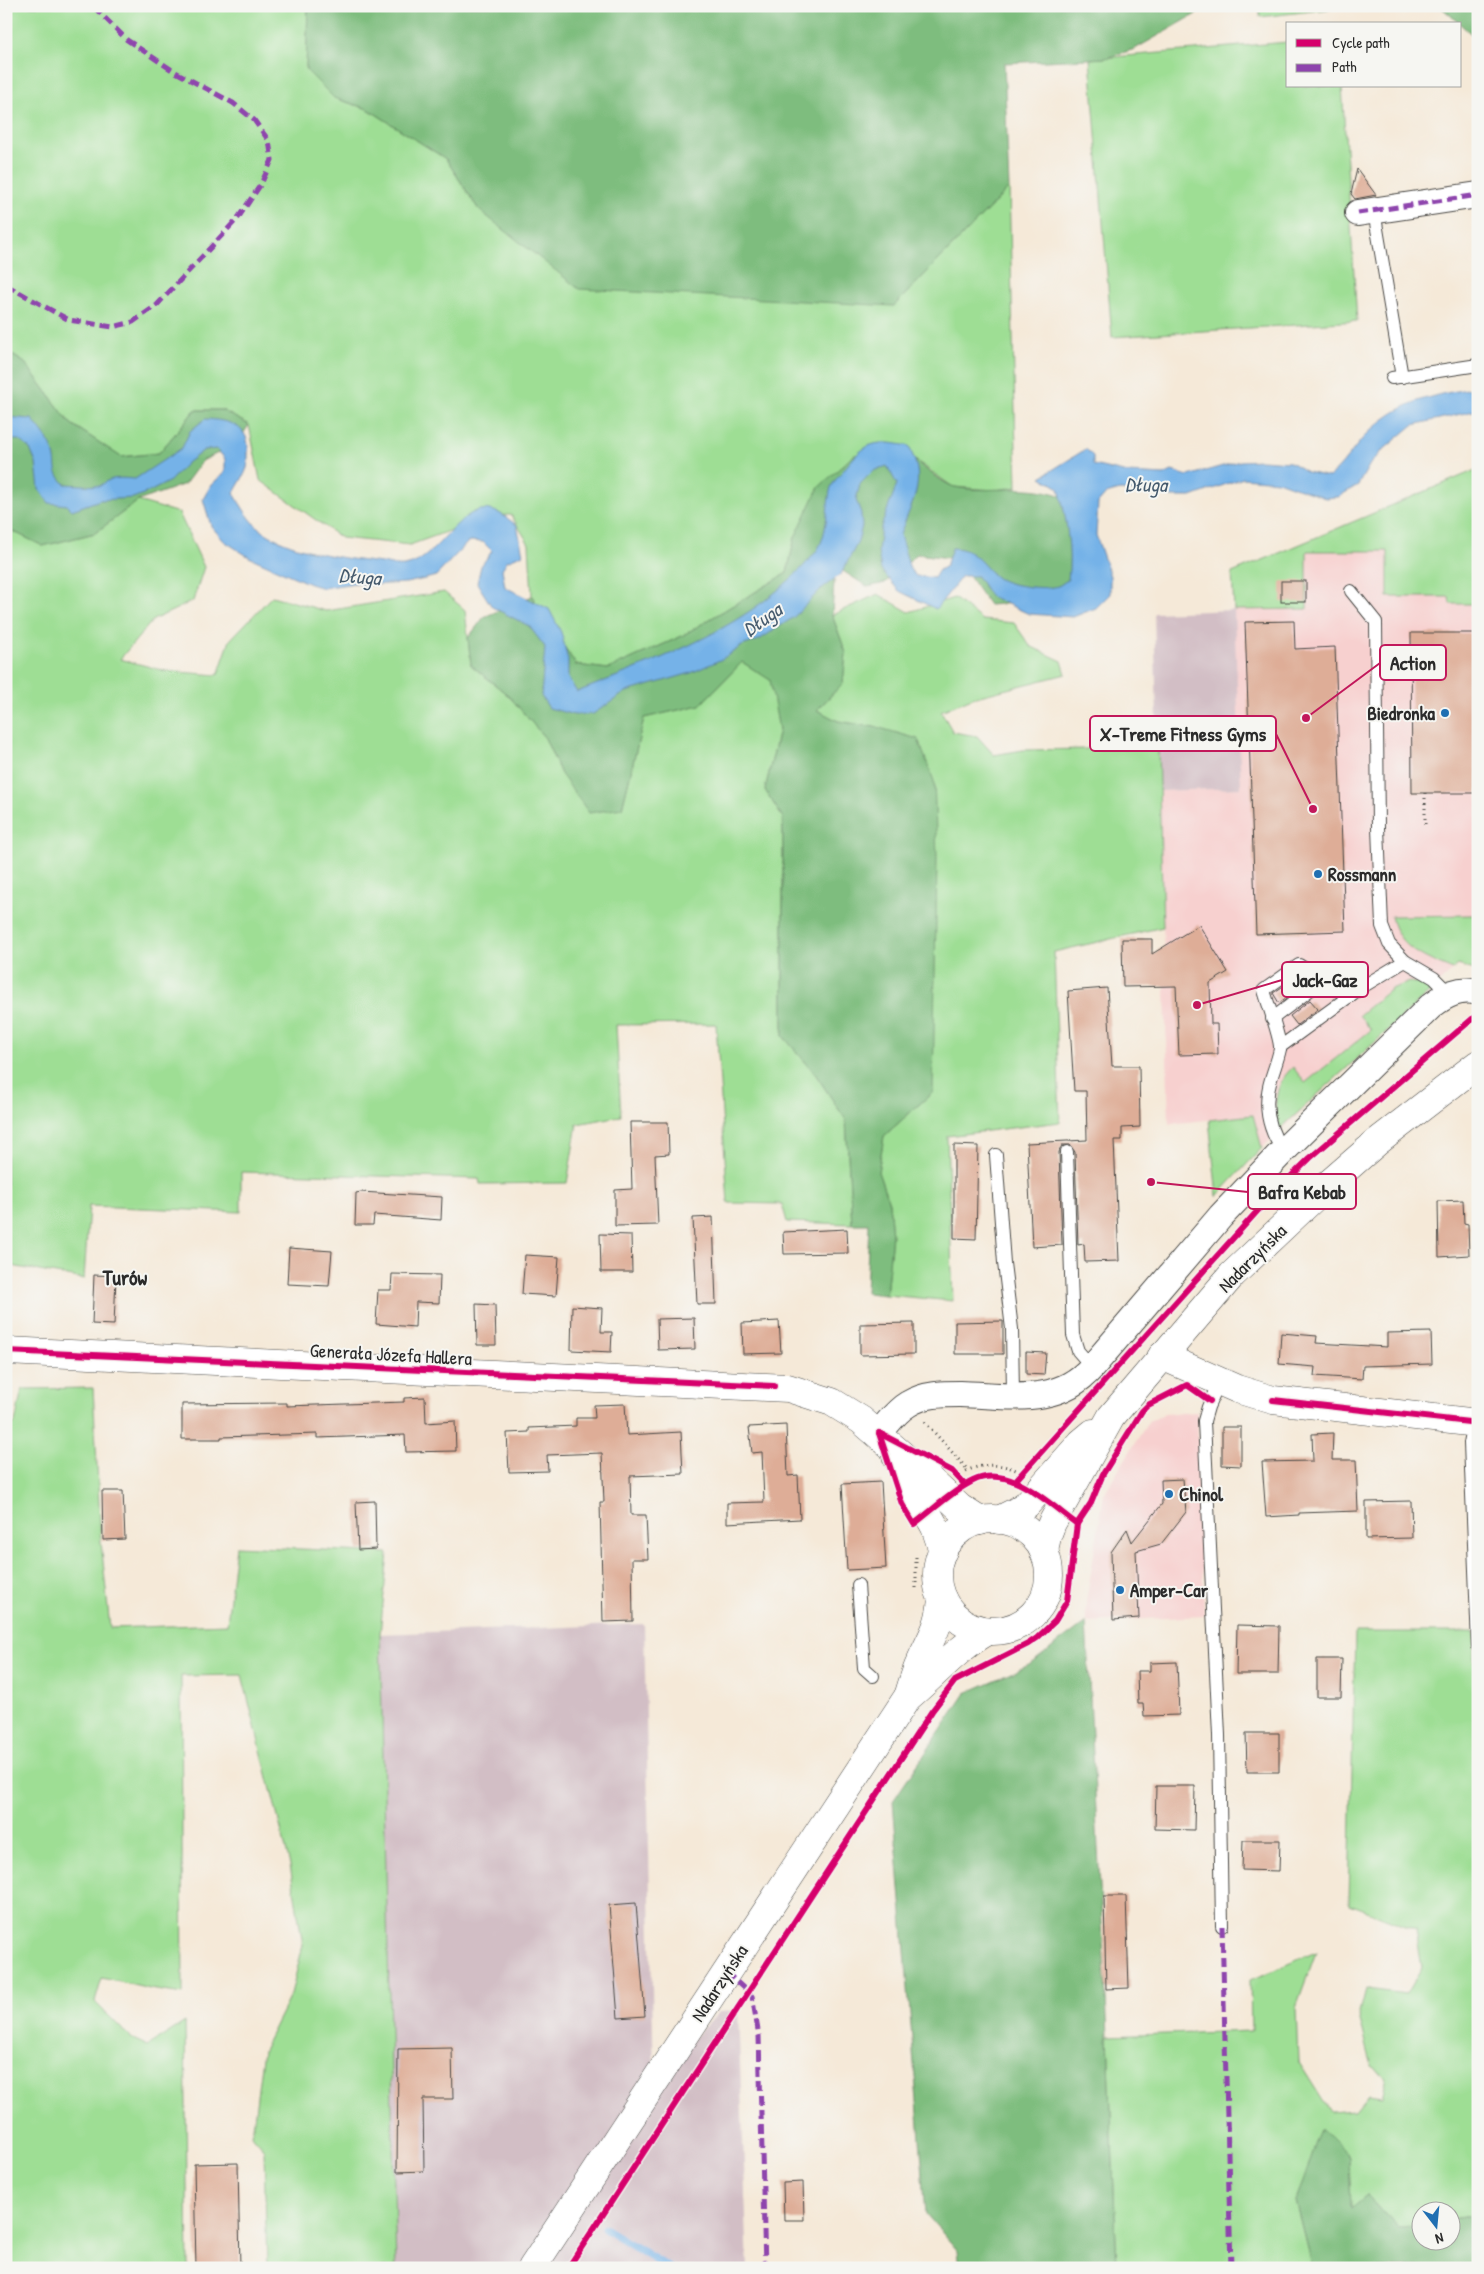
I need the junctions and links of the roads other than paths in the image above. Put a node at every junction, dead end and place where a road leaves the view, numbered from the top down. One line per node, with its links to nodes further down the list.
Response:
1 (1478, 195): 2 (street)
2 (1366, 212): 3 (lane)
3 (1478, 365)
4 (1351, 592): 5 (lane)
5 (1405, 961): 8 (lane); 9 (lane)
6 (1323, 980): 9 (lane); 10 (lane); 10 (lane)
7 (1478, 992): 8 (street)
8 (1450, 994): 13 (street)
9 (1349, 996): 11 (lane)
10 (1272, 1018): 11 (lane)
11 (1280, 1047): 13 (lane)
12 (1478, 1064): 17 (main road, Nadarzyńska)
13 (1283, 1151): 18 (street)
14 (1067, 1152): 18 (lane)
15 (996, 1155): 20 (lane)
16 (6, 1351): 23 (main road, Generała Józefa Hallera)
17 (1162, 1356): 19 (main road); 21 (main road, Nadarzyńska)
18 (1092, 1367): 20 (street)
19 (1219, 1382): 22 (main road); 33 (lane)
20 (1013, 1395): 23 (street)
21 (1111, 1417): 24 (main road, Nadarzyńska); 26 (main road, Nadarzyńska)
22 (1476, 1423): 30 (lane)
23 (886, 1441): 24 (main road, Generała Józefa Hallera); 25 (main road, Generała Józefa Hallera)
24 (989, 1520): 25 (main road); 26 (main road)
25 (943, 1551): 28 (main road)
26 (1044, 1552): 29 (main road)
27 (858, 1585): 31 (lane)
28 (929, 1597): 29 (main road); 32 (main road, Nadarzyńska)
29 (988, 1631): 32 (main road, Nadarzyńska)
30 (1478, 1646)
31 (873, 1676)
32 (907, 1698): 34 (main road, Nadarzyńska)
33 (1222, 1926)
34 (532, 2268)

